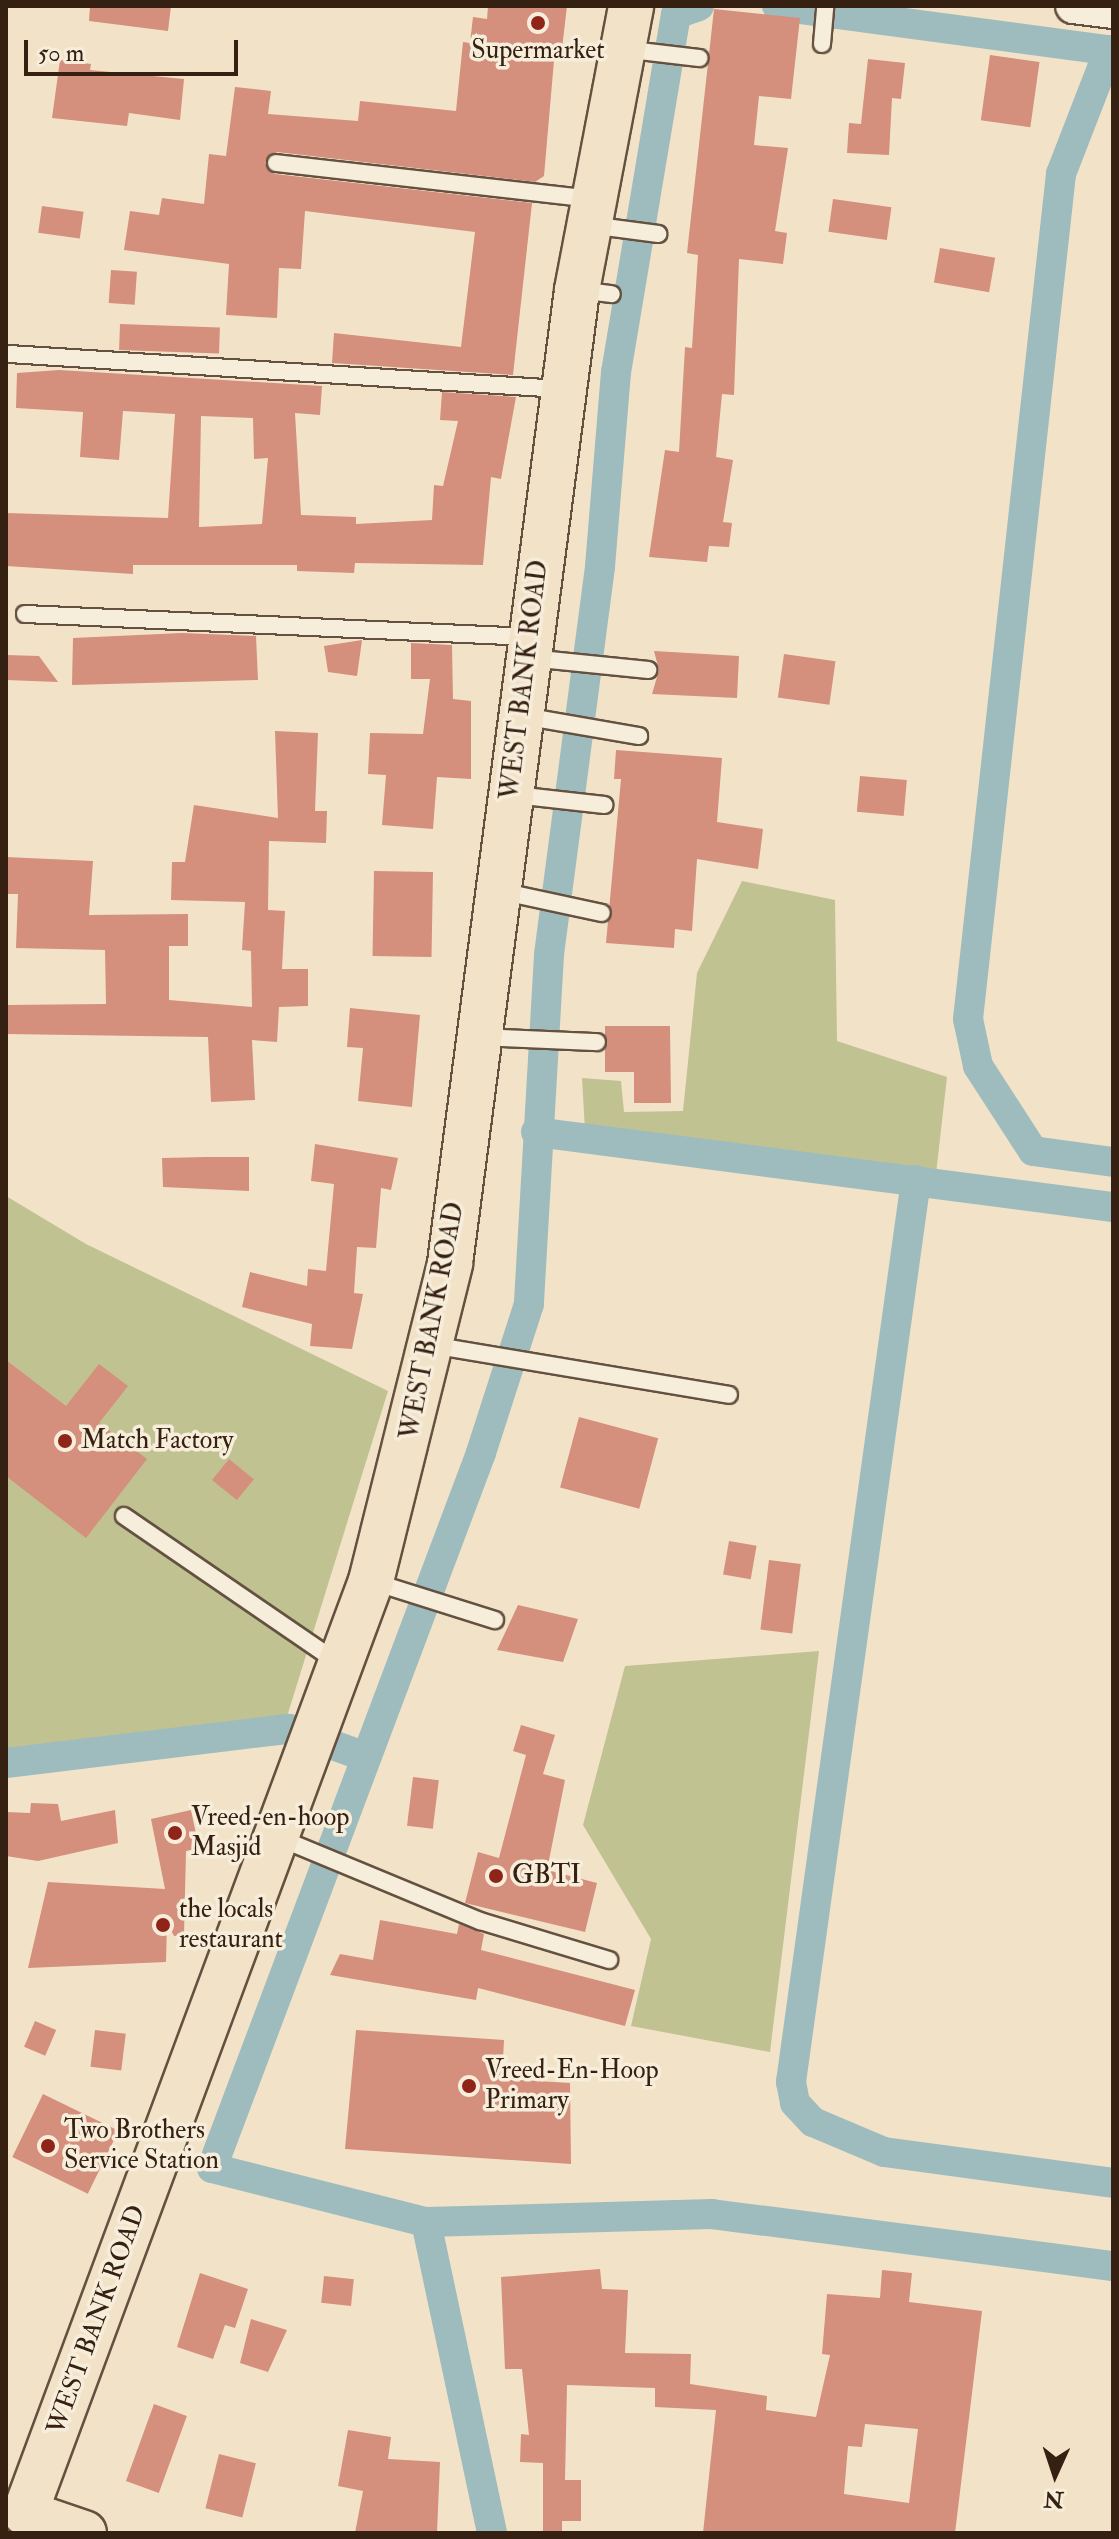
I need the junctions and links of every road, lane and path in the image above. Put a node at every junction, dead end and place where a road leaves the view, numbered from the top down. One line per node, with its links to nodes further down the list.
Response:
1 (631, 6): 6 (main road, WEST BANK ROAD)
2 (825, 6): 5 (lane)
3 (1073, 6): 4 (street)
4 (1113, 11)
5 (822, 36)
6 (636, 51): 7 (lane); 9 (main road, WEST BANK ROAD)
7 (692, 58)
8 (276, 163): 9 (lane)
9 (607, 188): 10 (lane); 12 (main road, WEST BANK ROAD)
10 (658, 234)
11 (9, 354): 12 (lane)
12 (563, 389): 14 (main road, WEST BANK ROAD)
13 (25, 614): 14 (lane)
14 (539, 652): 15 (lane); 16 (main road, WEST BANK ROAD)
15 (648, 670)
16 (532, 717): 17 (lane); 18 (main road, WEST BANK ROAD)
17 (639, 736)
18 (525, 797): 19 (lane); 20 (main road, WEST BANK ROAD)
19 (604, 805)
20 (512, 894): 21 (lane); 22 (main road, WEST BANK ROAD)
21 (602, 913)
22 (496, 1037): 23 (lane); 24 (main road, WEST BANK ROAD)
23 (597, 1042)
24 (430, 1345): 25 (lane); 27 (main road, WEST BANK ROAD)
25 (729, 1395)
26 (124, 1516): 29 (lane)
27 (385, 1585): 28 (lane); 29 (main road, WEST BANK ROAD)
28 (495, 1620)
29 (339, 1663): 30 (main road, WEST BANK ROAD)
30 (291, 1842): 31 (lane); 32 (main road, WEST BANK ROAD)
31 (609, 1960)
32 (21, 2523): 33 (main road)
33 (84, 2533)

